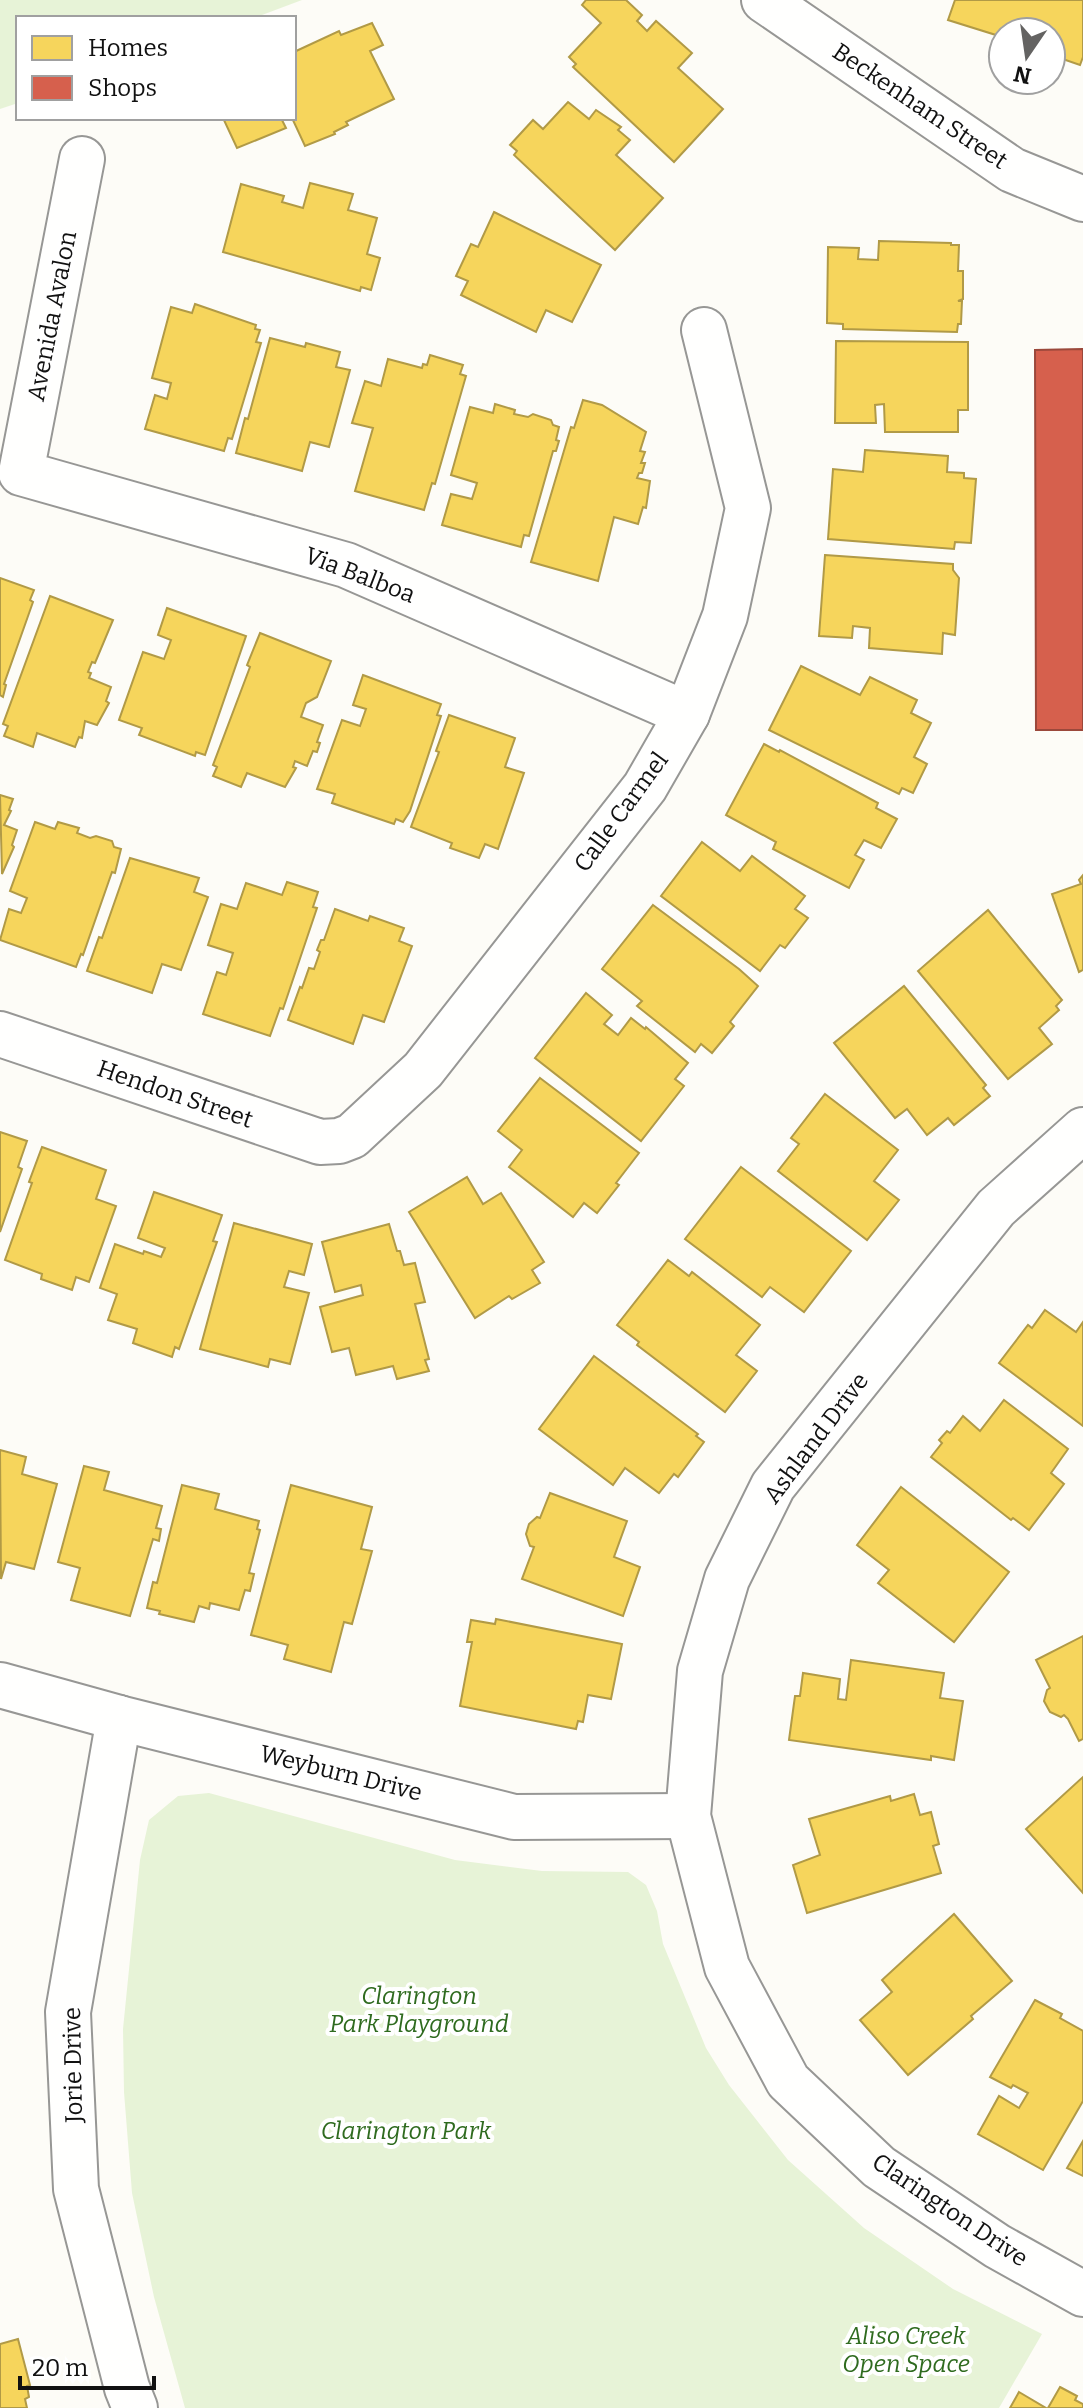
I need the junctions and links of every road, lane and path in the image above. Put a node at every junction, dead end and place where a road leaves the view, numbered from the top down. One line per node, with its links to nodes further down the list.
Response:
1 (764, 0): 3 (street, Beckenham Street)
2 (82, 159): 5 (street, Avenida Avalon)
3 (1083, 199)
4 (704, 330): 6 (street, Calle Carmel)
5 (21, 473): 6 (street, Via Balboa)
6 (687, 714): 9 (street, Calle Carmel)
7 (0, 1034): 9 (street, Hendon Street)
8 (1083, 1130): 12 (street, Ashland Drive)
9 (352, 1136)
10 (0, 1685): 11 (street, Weyburn Drive)
11 (119, 1718): 12 (street, Weyburn Drive); 14 (street, Jorie Drive)
12 (688, 1816): 13 (street, Clarington Drive)
13 (1083, 2294)
14 (135, 2408)

